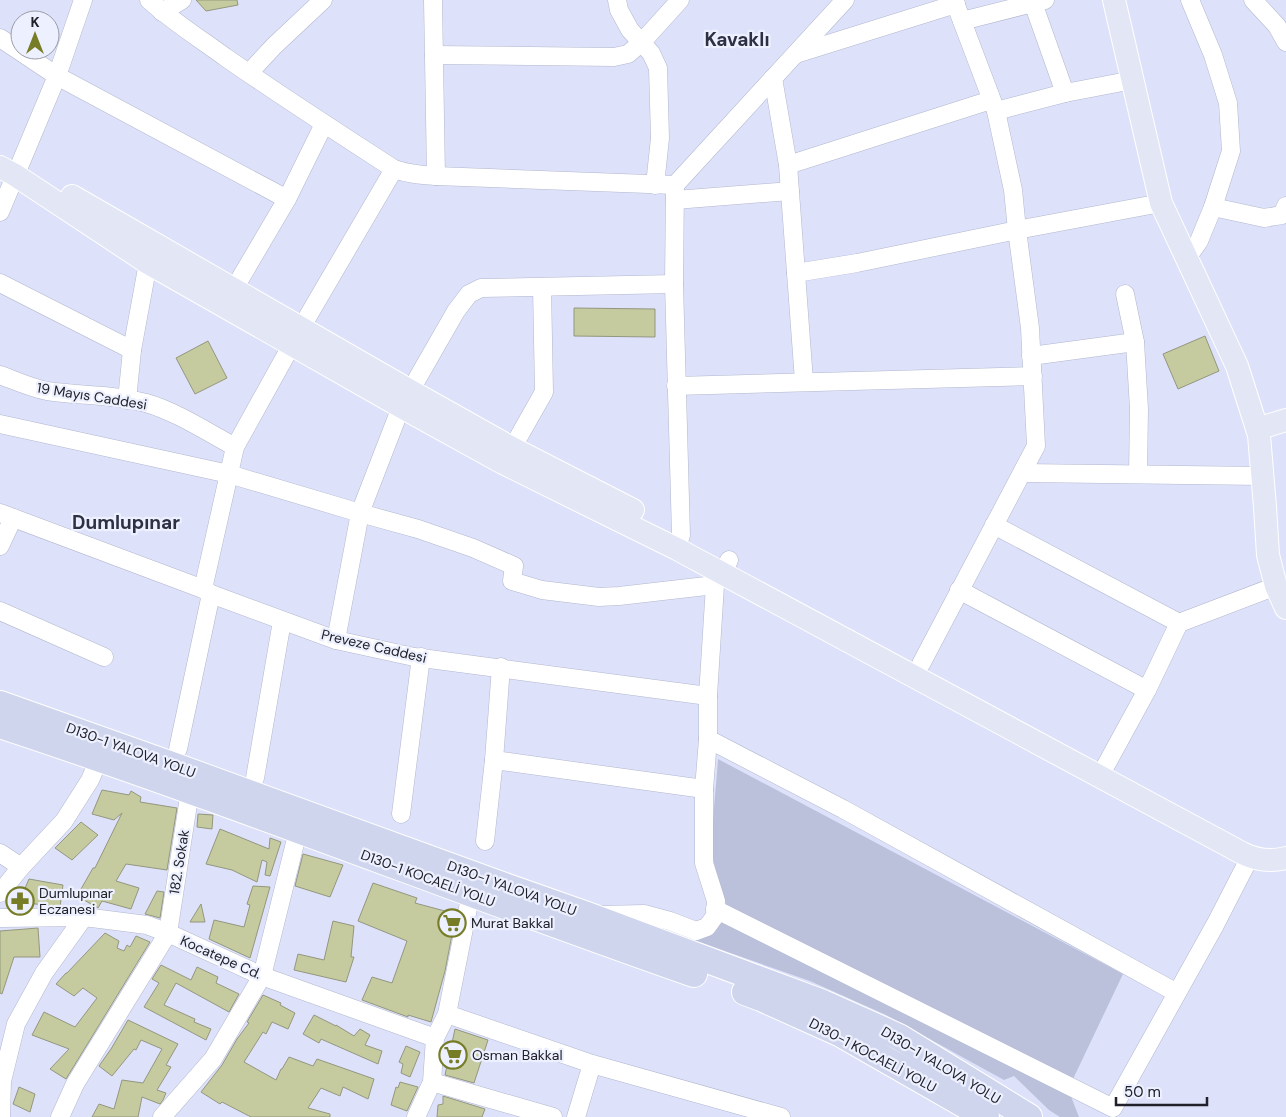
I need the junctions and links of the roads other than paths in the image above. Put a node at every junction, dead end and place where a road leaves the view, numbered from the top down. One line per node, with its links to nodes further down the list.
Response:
1 (83, 0): 22 (street)
2 (149, 0): 14 (street)
3 (182, 0): 14 (street)
4 (323, 0): 21 (street)
5 (432, 0): 20 (street)
6 (617, 0): 17 (street)
7 (680, 0): 17 (street)
8 (845, 0): 19 (street)
9 (1114, 0): 24 (main road)
10 (1190, 0): 39 (street)
11 (1253, 0): 18 (street)
12 (955, 2): 15 (street); 19 (street)
13 (1039, 2): 15 (street); 25 (street)
14 (162, 12): 21 (street)
15 (962, 21): 26 (street)
16 (0, 38): 22 (street)
17 (642, 42): 20 (street); 33 (street)
18 (1286, 42)
19 (795, 54): 23 (street)
20 (434, 55): 32 (street)
21 (249, 73): 27 (street)
22 (57, 76): 31 (street); 36 (street)
23 (773, 78): 29 (street); 35 (street)
24 (1133, 80): 25 (street); 37 (main road)
25 (1065, 93): 26 (street)
26 (994, 106): 29 (street); 41 (street)
27 (324, 124): 30 (street); 36 (street)
28 (0, 155): 31 (main road)
29 (788, 165): 34 (street)
30 (394, 169): 32 (street); 50 (street)
31 (12, 170): 40 (street); 43 (main road); 48 (main road)
32 (436, 176): 33 (street)
33 (655, 185): 35 (street)
34 (790, 191): 35 (street); 44 (street)
35 (675, 193): 46 (street)
36 (287, 199): 48 (street)
37 (1161, 204): 41 (street); 42 (main road)
38 (1286, 206): 39 (street)
39 (1213, 207): 42 (street)
40 (0, 212)
41 (1017, 230): 44 (street); 53 (street)
42 (1187, 258): 62 (main road)
43 (148, 263): 50 (main road); 52 (street)
44 (796, 273): 56 (street)
45 (0, 283): 52 (street)
46 (674, 284): 47 (street); 57 (street)
47 (542, 287): 58 (street); 64 (street)
48 (234, 290): 50 (main road)
49 (1125, 294): 51 (street)
50 (296, 336): 58 (main road); 63 (street)
51 (1135, 342): 53 (street); 67 (street)
52 (132, 350): 59 (street)
53 (1032, 356): 54 (street)
54 (1032, 376): 56 (street); 65 (street)
55 (0, 377): 59 (street, 19 Mayıs Caddesi)
56 (804, 382): 57 (street)
57 (676, 386): 72 (street)
58 (405, 399): 64 (main road); 69 (street)
59 (127, 400): 63 (street, 19 Mayıs Caddesi)
60 (1285, 420): 62 (main road)
61 (0, 424): 66 (street)
62 (1258, 432): 68 (main road)
63 (235, 447): 66 (street)
64 (508, 456): 72 (main road)
65 (1023, 472): 67 (street); 71 (street)
66 (229, 474): 69 (street); 77 (street)
67 (1138, 474): 68 (street)
68 (1263, 476): 75 (main road)
69 (360, 514): 74 (street); 82 (street)
70 (6, 515): 73 (street); 77 (street, Preveze Caddesi)
71 (994, 525): 76 (street); 81 (street)
72 (679, 542): 74 (main road)
73 (0, 546)
74 (723, 573): 85 (main road); 88 (street); 104 (main road)
75 (1276, 586): 78 (main road); 81 (street)
76 (959, 590): 85 (street); 87 (street)
77 (207, 592): 80 (street, Preveze Caddesi); 92 (street)
78 (1286, 608)
79 (0, 610): 83 (street)
80 (282, 621): 82 (street, Preveze Caddesi); 96 (street)
81 (1179, 622): 87 (street)
82 (336, 640): 84 (street, Preveze Caddesi)
83 (104, 657)
84 (421, 657): 86 (street, Preveze Caddesi); 99 (street)
85 (921, 664): 95 (main road)
86 (500, 667): 88 (street, Preveze Caddesi); 94 (street)
87 (1146, 690): 95 (street)
88 (708, 696): 91 (street)
89 (0, 704): 110 (highway, D130-1 YALOVA YOLU)
90 (0, 725): 93 (highway, D130-1 KOCAELİ YOLU)
91 (708, 740): 97 (street); 115 (street)
92 (178, 749)
93 (99, 758): 98 (highway, D130-1 KOCAELİ YOLU); 106 (street)
94 (494, 760): 97 (street); 101 (street)
95 (1106, 766): 102 (main road)
96 (255, 778)
97 (704, 789): 109 (street)
98 (190, 791): 100 (highway, D130-1 KOCAELİ YOLU); 113 (street, 182. Sokak)
99 (401, 814)
100 (298, 830): 108 (highway, D130-1 KOCAELİ YOLU); 114 (street)
101 (485, 841)
102 (1286, 845)
103 (0, 853): 106 (street)
104 (1250, 857): 105 (main road); 115 (street)
105 (1286, 858)
106 (21, 867): 107 (street)
107 (0, 893)
108 (471, 893): 116 (street); 120 (highway, D130-1 KOCAELİ YOLU)
109 (715, 909): 110 (street); 115 (street)
110 (587, 915): 120 (highway, D130-1 YALOVA YOLU)
111 (84, 917): 112 (street, Kocatepe Cd.); 113 (street, Kocatepe Cd.); 121 (street)
112 (0, 918)
113 (168, 933): 114 (street, Kocatepe Cd.); 122 (street)
114 (262, 976): 117 (street, Kocatepe Cd.); 123 (street)
115 (1177, 993)
116 (447, 1014): 117 (street); 118 (street)
117 (435, 1038): 119 (street)
118 (592, 1064): 126 (street); 127 (street)
119 (432, 1082): 124 (street); 125 (street)
120 (1002, 1113)
121 (1, 1117)
122 (60, 1117)
123 (162, 1117)
124 (416, 1117)
125 (553, 1117)
126 (576, 1117)
127 (781, 1117)

